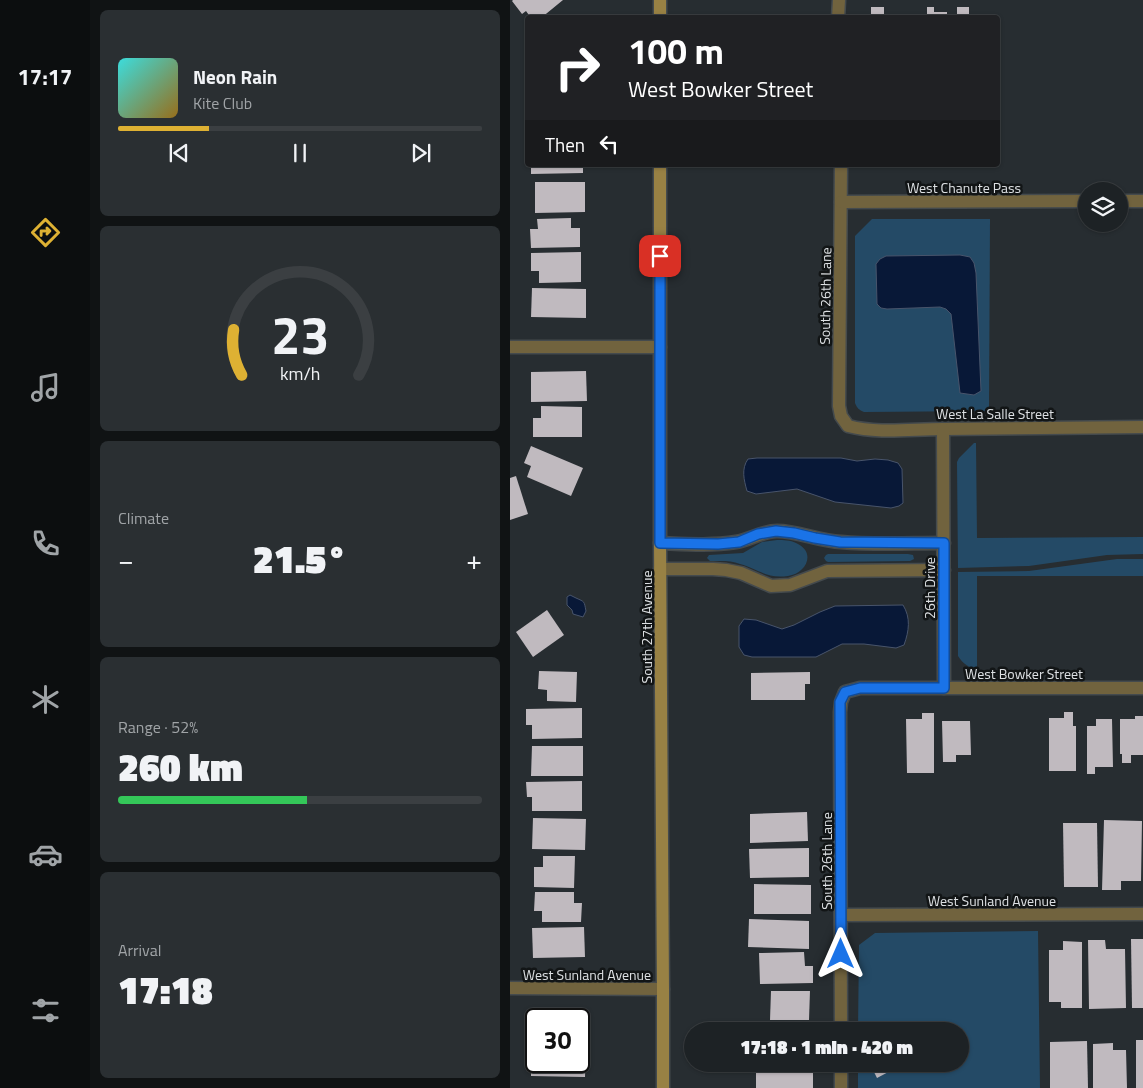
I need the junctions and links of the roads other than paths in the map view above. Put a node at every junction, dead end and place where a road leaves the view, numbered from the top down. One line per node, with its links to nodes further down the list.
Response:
1 (660, 0): 3 (main road)
2 (840, 0): 4 (street)
3 (660, 15)
4 (838, 15)
5 (660, 167): 11 (main road, South 27th Avenue)
6 (841, 167): 10 (street, South 26th Lane)
7 (1078, 201): 10 (street, West Chanute Pass)
8 (1128, 201): 9 (street)
9 (1143, 201)
10 (841, 202): 13 (street, South 26th Lane)
11 (660, 347): 12 (street); 16 (main road, South 27th Avenue)
12 (510, 348)
13 (848, 426): 15 (street, West La Salle Street)
14 (1143, 427): 15 (street, West La Salle Street)
15 (943, 428): 17 (street, 26th Drive)
16 (660, 543): 17 (street); 18 (main road, South 27th Avenue)
17 (944, 543): 19 (street, 26th Drive)
18 (660, 569): 19 (street); 26 (main road, South 27th Avenue)
19 (944, 570): 20 (street, 26th Drive)
20 (944, 688): 21 (street, West Bowker Street); 22 (street, West Bowker Street)
21 (1143, 688)
22 (845, 692): 24 (street, South 26th Lane)
23 (1143, 914): 24 (street, West Sunland Avenue)
24 (841, 915): 27 (street, South 26th Lane)
25 (510, 988): 26 (street, West Sunland Avenue)
26 (664, 989): 29 (main road, South 27th Avenue)
27 (841, 1022)
28 (841, 1072): 30 (street)
29 (663, 1088)
30 (841, 1088)

